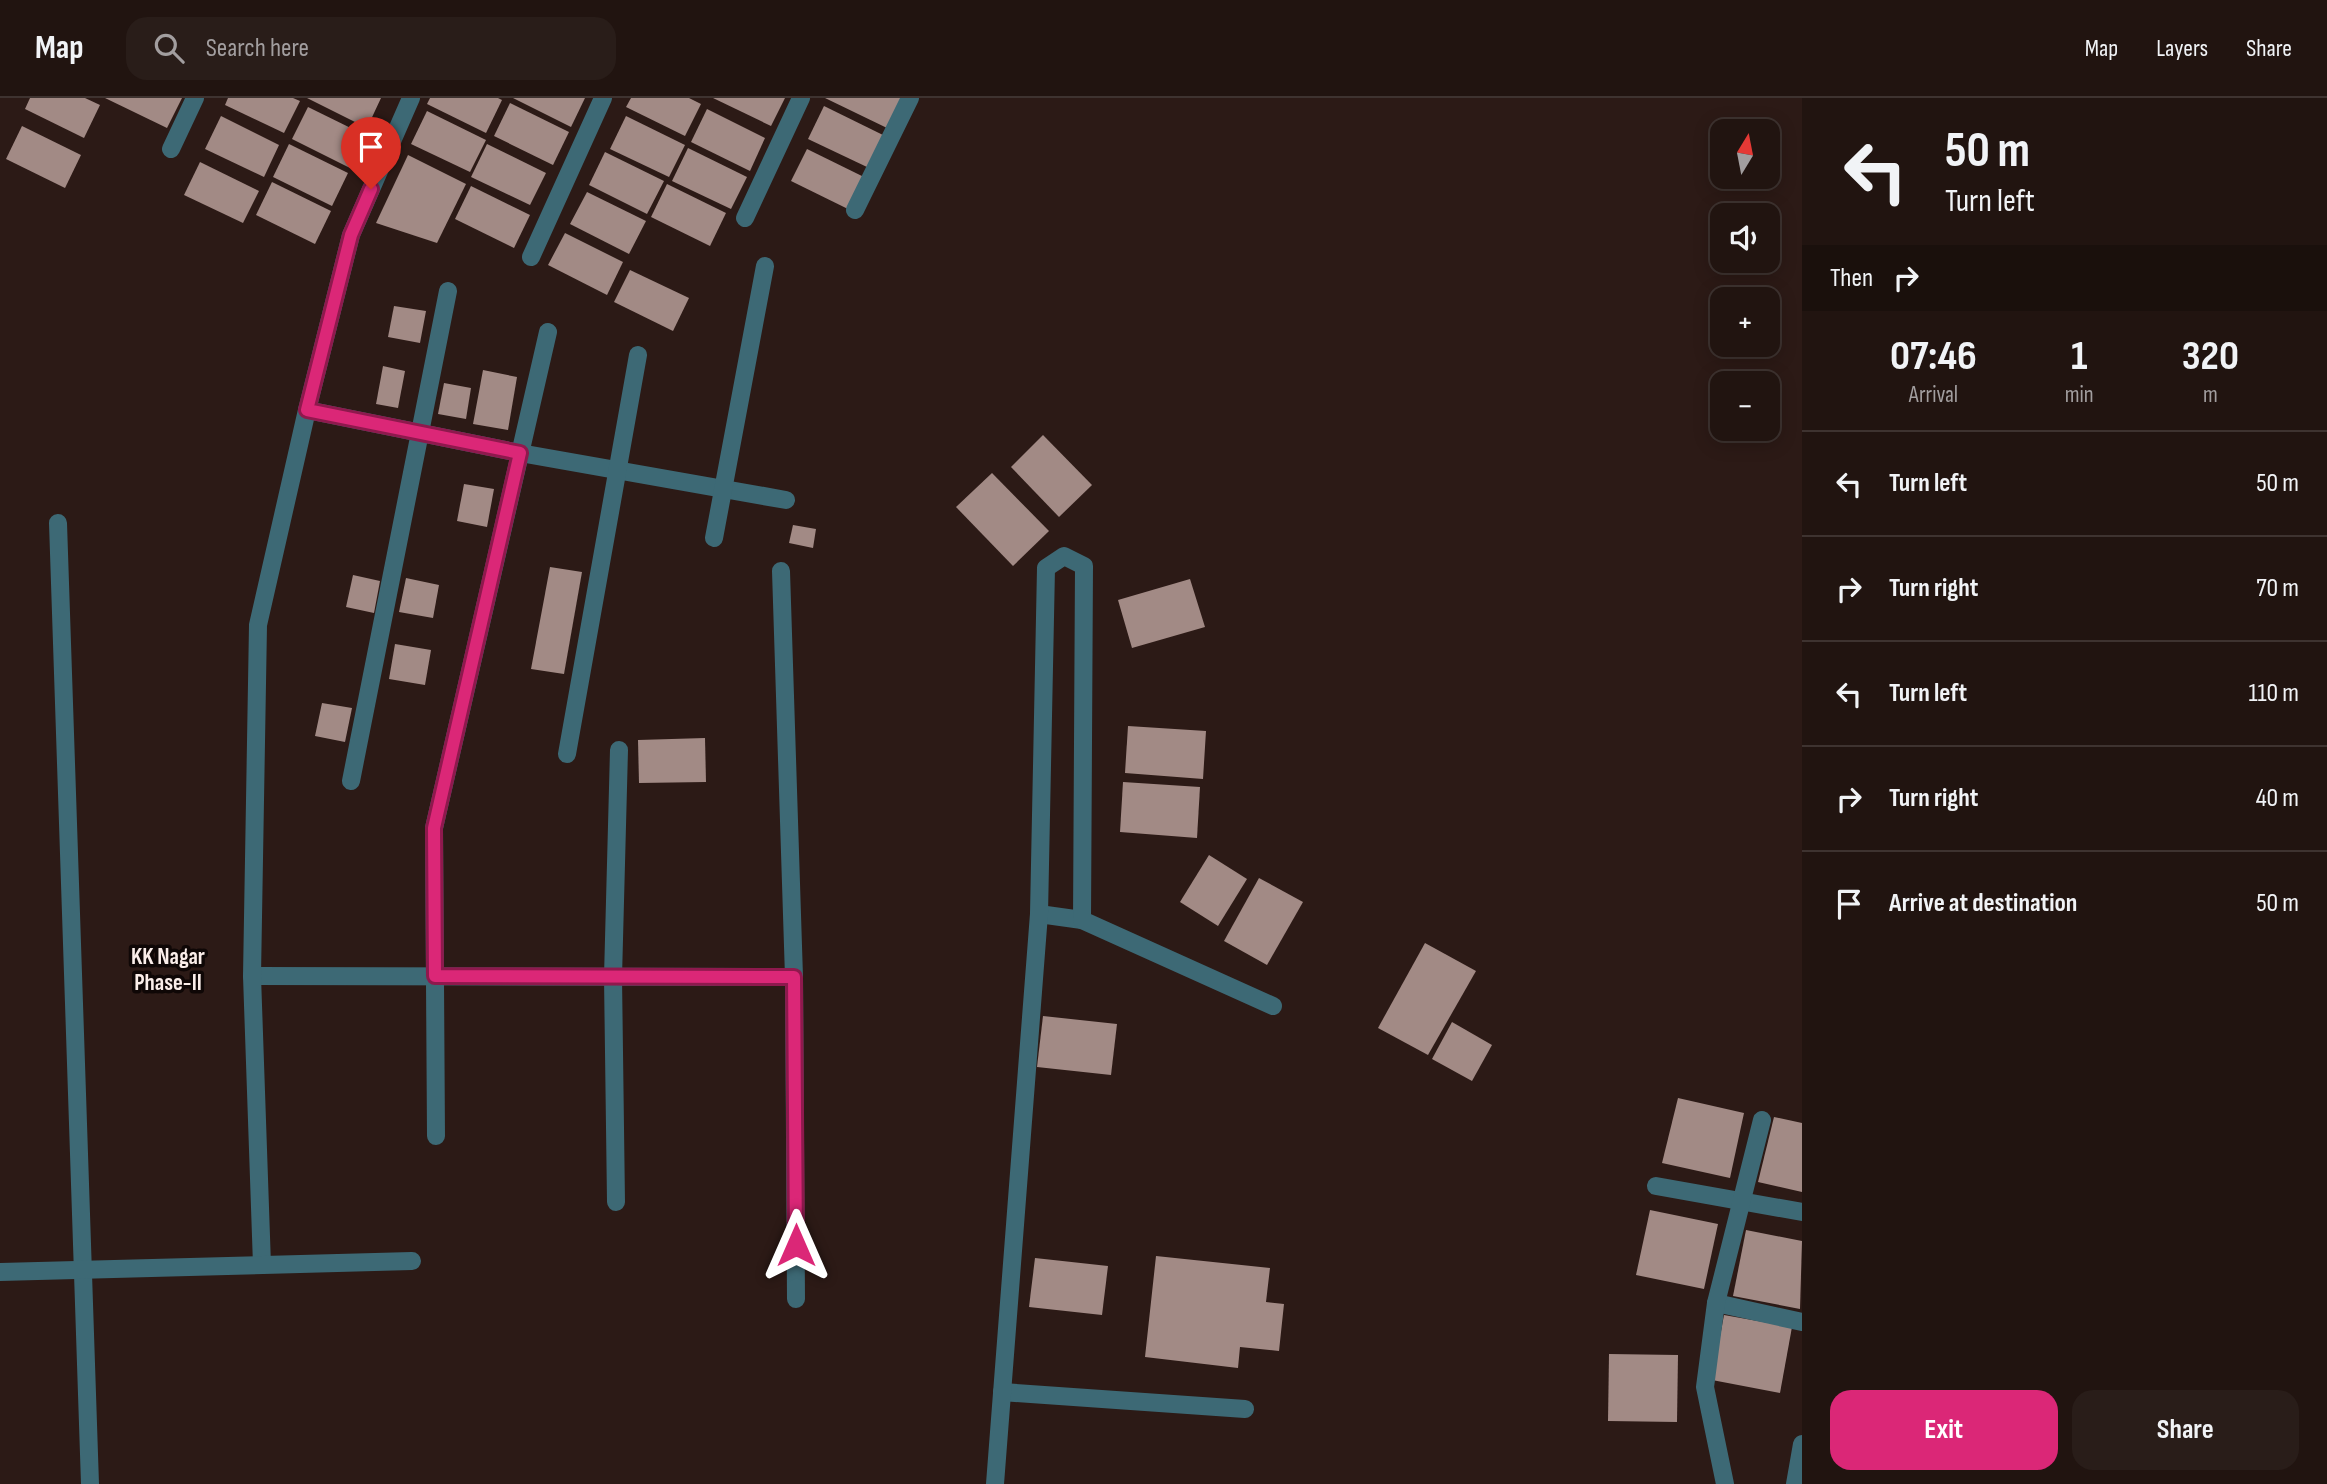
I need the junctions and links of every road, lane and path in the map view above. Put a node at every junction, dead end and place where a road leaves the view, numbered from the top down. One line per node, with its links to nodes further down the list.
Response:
1 (195, 98): 6 (street)
2 (411, 98): 14 (street)
3 (603, 98): 9 (street)
4 (801, 98): 8 (street)
5 (910, 98): 7 (street)
6 (171, 149)
7 (855, 210)
8 (744, 218)
9 (531, 257)
10 (765, 267): 18 (street)
11 (448, 291): 15 (street)
12 (548, 332): 16 (street)
13 (638, 355): 17 (street)
14 (307, 410): 15 (street); 28 (street)
15 (420, 431): 16 (street); 25 (street)
16 (520, 453): 17 (street); 29 (street)
17 (617, 471): 18 (street); 24 (street)
18 (721, 488): 19 (street); 21 (street)
19 (786, 500)
20 (58, 523): 41 (street)
21 (714, 538)
22 (781, 571): 31 (street)
23 (619, 750): 30 (street)
24 (567, 754)
25 (351, 780)
26 (1039, 914): 27 (street); 27 (street); 46 (street)
27 (1082, 920): 32 (street)
28 (252, 976): 29 (street); 40 (street)
29 (435, 976): 30 (street); 34 (street)
30 (613, 977): 31 (street); 37 (street)
31 (794, 977): 43 (street)
32 (1273, 1006)
33 (1762, 1120): 36 (street)
34 (436, 1136)
35 (1656, 1186): 36 (street)
36 (1741, 1201): 38 (street); 44 (street)
37 (616, 1202)
38 (1802, 1212)
39 (412, 1261): 40 (street)
40 (262, 1265): 41 (street)
41 (81, 1268): 42 (street); 49 (street)
42 (0, 1272)
43 (796, 1298)
44 (1716, 1303): 45 (street); 51 (street)
45 (1802, 1322)
46 (1002, 1392): 47 (street); 50 (street)
47 (1245, 1409)
48 (1802, 1444): 52 (street)
49 (90, 1484)
50 (995, 1484)
51 (1725, 1484)
52 (1795, 1484)

